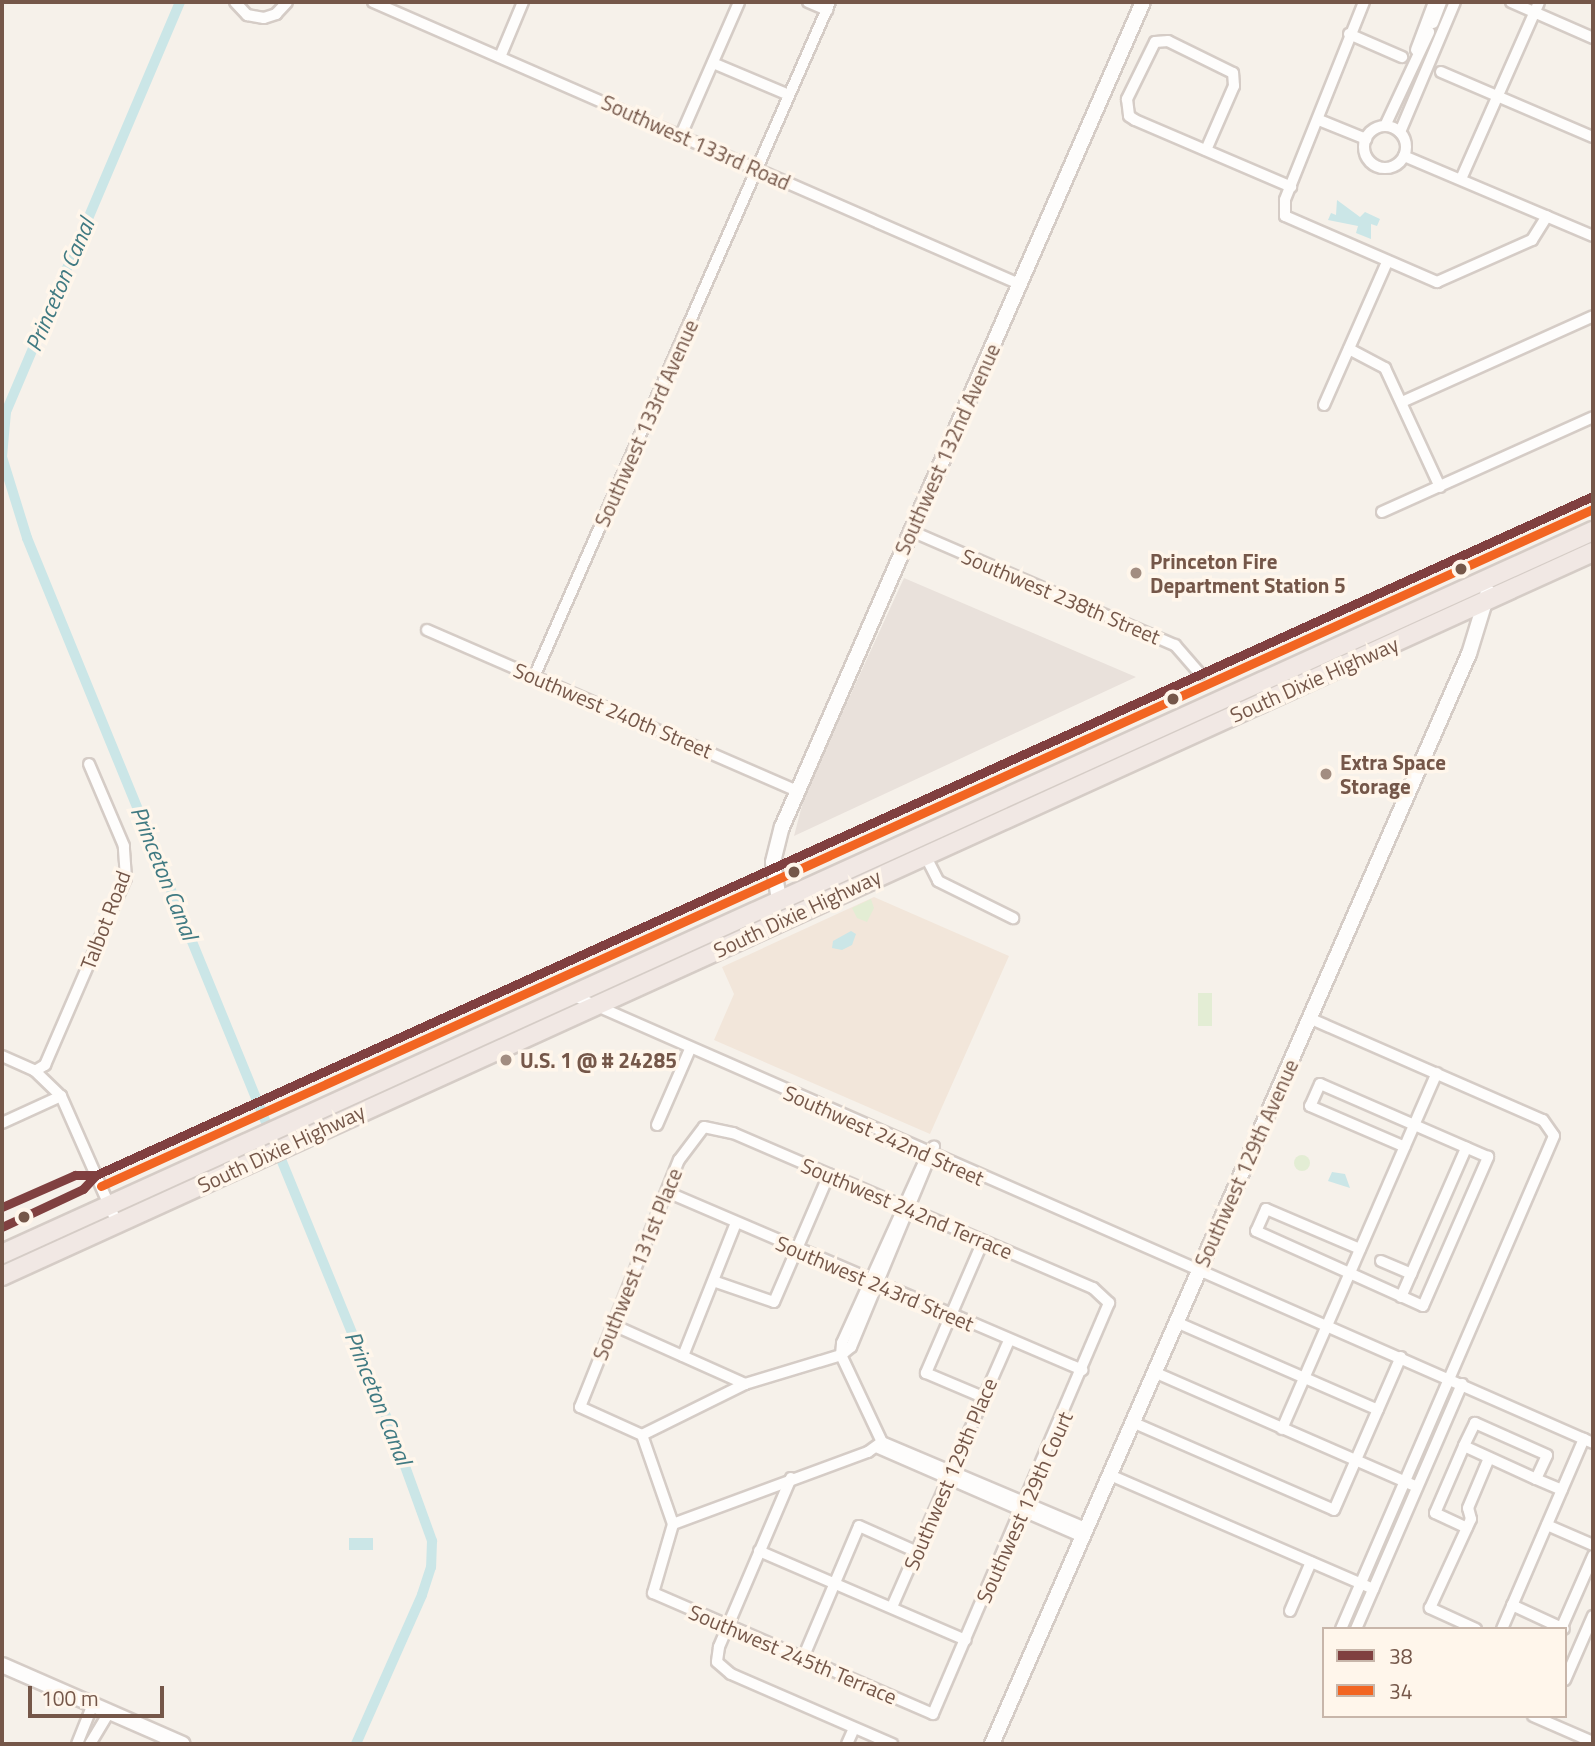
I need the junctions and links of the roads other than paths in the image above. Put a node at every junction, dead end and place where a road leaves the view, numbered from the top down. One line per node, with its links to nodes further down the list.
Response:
1 (234, 2): 2 (street)
2 (287, 2)
3 (373, 2): 20 (street, Southwest 133rd Road)
4 (523, 2): 20 (street)
5 (739, 2): 22 (street)
6 (808, 2): 14 (street)
7 (1143, 2): 41 (street, Southwest 132nd Avenue)
8 (1364, 2): 17 (street)
9 (1434, 2): 23 (street)
10 (1441, 2): 16 (street)
11 (1455, 2): 19 (street)
12 (1511, 2): 15 (street)
13 (1539, 2): 15 (street)
14 (828, 6): 25 (street, Southwest 133rd Avenue)
15 (1534, 12): 18 (street); 26 (street)
16 (1429, 31): 19 (street); 23 (street)
17 (1349, 34): 21 (street); 27 (street)
18 (1593, 38)
19 (1437, 44): 29 (street)
20 (500, 57): 30 (street, Southwest 133rd Road)
21 (1402, 57)
22 (713, 63): 25 (street); 30 (street)
23 (1413, 66): 28 (street)
24 (1441, 72): 26 (street)
25 (789, 94): 35 (street, Southwest 133rd Avenue)
26 (1497, 96): 31 (street); 36 (street)
27 (1319, 120): 32 (street); 37 (street)
28 (1385, 126): 29 (street); 32 (street)
29 (1400, 132): 34 (street)
30 (681, 135): 35 (street, Southwest 133rd Road)
31 (1593, 137)
32 (1366, 139): 34 (street)
33 (1206, 150): 33 (street); 37 (street)
34 (1405, 156): 36 (street)
35 (758, 169): 41 (street, Southwest 133rd Road); 56 (street, Southwest 133rd Avenue)
36 (1461, 179): 38 (street)
37 (1291, 187): 40 (street)
38 (1546, 216): 39 (street); 40 (street)
39 (1593, 236)
40 (1387, 262): 43 (street)
41 (1019, 284): 49 (street, Southwest 132nd Avenue)
42 (1593, 316): 44 (street)
43 (1349, 349): 44 (street); 45 (street)
44 (1402, 402): 47 (street)
45 (1324, 405)
46 (1593, 417): 47 (street)
47 (1440, 487): 48 (street)
48 (1382, 512)
49 (911, 531): 55 (street, Southwest 238th Street); 58 (street, Southwest 132nd Avenue)
50 (1593, 531): 52 (highway, South Dixie Highway)
51 (1593, 552): 53 (highway, South Dixie Highway)
52 (1489, 578): 53 (street, Southwest 129th Avenue); 60 (highway, South Dixie Highway)
53 (1487, 601): 59 (highway, South Dixie Highway); 65 (street, Southwest 129th Avenue)
54 (427, 630): 56 (street, Southwest 240th Street)
55 (1200, 674)
56 (534, 677): 58 (street, Southwest 240th Street)
57 (89, 764): 69 (street, Talbot Road)
58 (798, 791): 60 (street, Southwest 132nd Avenue)
59 (925, 855): 60 (highway); 61 (street); 62 (highway, South Dixie Highway)
60 (779, 900): 62 (highway); 63 (highway, South Dixie Highway)
61 (1013, 918)
62 (676, 969): 64 (highway, South Dixie Highway)
63 (572, 995): 64 (street, Southwest 242nd Street); 66 (highway, South Dixie Highway)
64 (595, 1006): 67 (street, Southwest 242nd Street); 72 (highway, South Dixie Highway)
65 (1309, 1018): 70 (street); 91 (street, Southwest 129th Avenue)
66 (512, 1022): 72 (highway); 82 (highway, South Dixie Highway)
67 (690, 1049): 74 (street); 79 (street, Southwest 242nd Street)
68 (2, 1056): 69 (street)
69 (36, 1071): 71 (street)
70 (1437, 1073): 75 (street); 110 (street)
71 (61, 1096): 73 (street); 82 (street)
72 (383, 1102): 84 (highway, South Dixie Highway)
73 (2, 1123)
74 (657, 1125)
75 (1414, 1125): 77 (street); 77 (street); 78 (street)
76 (704, 1127): 80 (street, Southwest 242nd Terrace); 81 (street, Southwest 131st Place)
77 (1405, 1147): 88 (street)
78 (1466, 1148): 93 (street); 97 (street)
79 (930, 1155): 83 (street); 91 (street, Southwest 242nd Street)
80 (830, 1174): 83 (street, Southwest 242nd Terrace); 87 (street)
81 (667, 1192): 85 (street, Southwest 243rd Street); 101 (street, Southwest 131st Place)
82 (109, 1205): 84 (street); 89 (highway, South Dixie Highway)
83 (907, 1208): 86 (street, Southwest 242nd Terrace); 96 (street)
84 (117, 1223): 94 (highway, South Dixie Highway)
85 (736, 1223): 87 (street, Southwest 243rd Street); 95 (street)
86 (983, 1241): 98 (street, Southwest 242nd Terrace); 99 (street)
87 (797, 1249): 95 (street); 96 (street, Southwest 243rd Street)
88 (1360, 1250): 92 (street); 92 (street)
89 (2, 1254)
90 (1381, 1261): 93 (street)
91 (1198, 1271): 100 (street, Southwest 129th Avenue); 102 (street, Southwest 242nd Street)
92 (1350, 1273): 97 (street); 102 (street)
93 (1411, 1274): 97 (street)
94 (2, 1276)
95 (716, 1282): 105 (street)
96 (874, 1282): 99 (street, Southwest 243rd Street); 104 (street)
97 (1401, 1297)
98 (1107, 1298): 107 (street, Southwest 129th Court)
99 (950, 1316): 103 (street, Southwest 243rd Street); 113 (street)
100 (1176, 1322): 108 (street, Southwest 129th Avenue); 109 (street)
101 (611, 1324): 105 (street); 117 (street, Southwest 131st Place)
102 (1327, 1325): 106 (street, Southwest 242nd Street); 109 (street)
103 (1009, 1340): 107 (street, Southwest 243rd Street); 113 (street, Southwest 129th Place)
104 (841, 1355): 111 (street); 119 (street)
105 (683, 1356): 111 (street)
106 (1401, 1357): 110 (street, Southwest 242nd Street); 114 (street)
107 (1083, 1370): 130 (street, Southwest 129th Court)
108 (1154, 1372): 115 (street, Southwest 129th Avenue); 116 (street)
109 (1304, 1378): 114 (street); 116 (street)
110 (1450, 1378): 112 (street, Southwest 242nd Street); 127 (street)
111 (745, 1384): 117 (street)
112 (1462, 1384): 118 (street, Southwest 242nd Street); 128 (street)
113 (983, 1397): 123 (street, Southwest 129th Place)
114 (1378, 1410): 122 (street)
115 (1132, 1422): 122 (street); 124 (street, Southwest 129th Avenue)
116 (1282, 1429): 122 (street)
117 (642, 1435): 131 (street)
118 (1589, 1441): 129 (street)
119 (879, 1444): 123 (street); 125 (street)
120 (1464, 1446): 121 (street); 126 (street); 133 (street)
121 (1489, 1458): 126 (street); 133 (street)
122 (1356, 1460): 127 (street)
123 (949, 1474): 130 (street); 137 (street, Southwest 129th Place)
124 (1110, 1475): 134 (street, Southwest 129th Avenue); 139 (street)
125 (791, 1478): 131 (street); 136 (street)
126 (1536, 1479): 129 (street)
127 (1406, 1482): 128 (street); 141 (street)
128 (1418, 1487): 142 (street)
129 (1562, 1490): 132 (street)
130 (1024, 1507): 134 (street); 156 (street, Southwest 129th Court)
131 (673, 1524): 147 (street, Southwest 245th Terrace)
132 (1547, 1525): 135 (street); 143 (street)
133 (1467, 1528): 150 (street)
134 (1084, 1533): 171 (street, Southwest 129th Avenue)
135 (1593, 1545)
136 (759, 1551): 140 (street); 147 (street)
137 (917, 1552): 140 (street); 144 (street, Southwest 129th Place)
138 (1593, 1556): 153 (street)
139 (1311, 1562): 141 (street); 145 (street)
140 (834, 1583): 144 (street); 157 (street)
141 (1360, 1584): 142 (street); 148 (street)
142 (1373, 1589): 149 (street)
143 (1512, 1605): 151 (street); 152 (street)
144 (892, 1607): 156 (street)
145 (1290, 1611)
146 (1593, 1616): 155 (street)
147 (728, 1625): 157 (street, Southwest 245th Terrace); 164 (street)
148 (1342, 1627)
149 (1357, 1627)
150 (1472, 1627)
151 (1503, 1627)
152 (1559, 1627)
153 (1564, 1627)
154 (1567, 1631): 155 (street)
155 (1584, 1638): 159 (street)
156 (966, 1640): 162 (street, Southwest 129th Court)
157 (803, 1658): 162 (street, Southwest 245th Terrace)
158 (2, 1665): 160 (street)
159 (1567, 1676)
160 (93, 1704): 161 (street); 166 (street)
161 (109, 1712): 167 (street); 168 (street)
162 (933, 1714)
163 (1538, 1718): 165 (street)
164 (854, 1728): 169 (street); 170 (street)
165 (1593, 1742)
166 (77, 1744)
167 (90, 1744)
168 (183, 1744)
169 (847, 1744)
170 (892, 1744)
171 (992, 1744)

